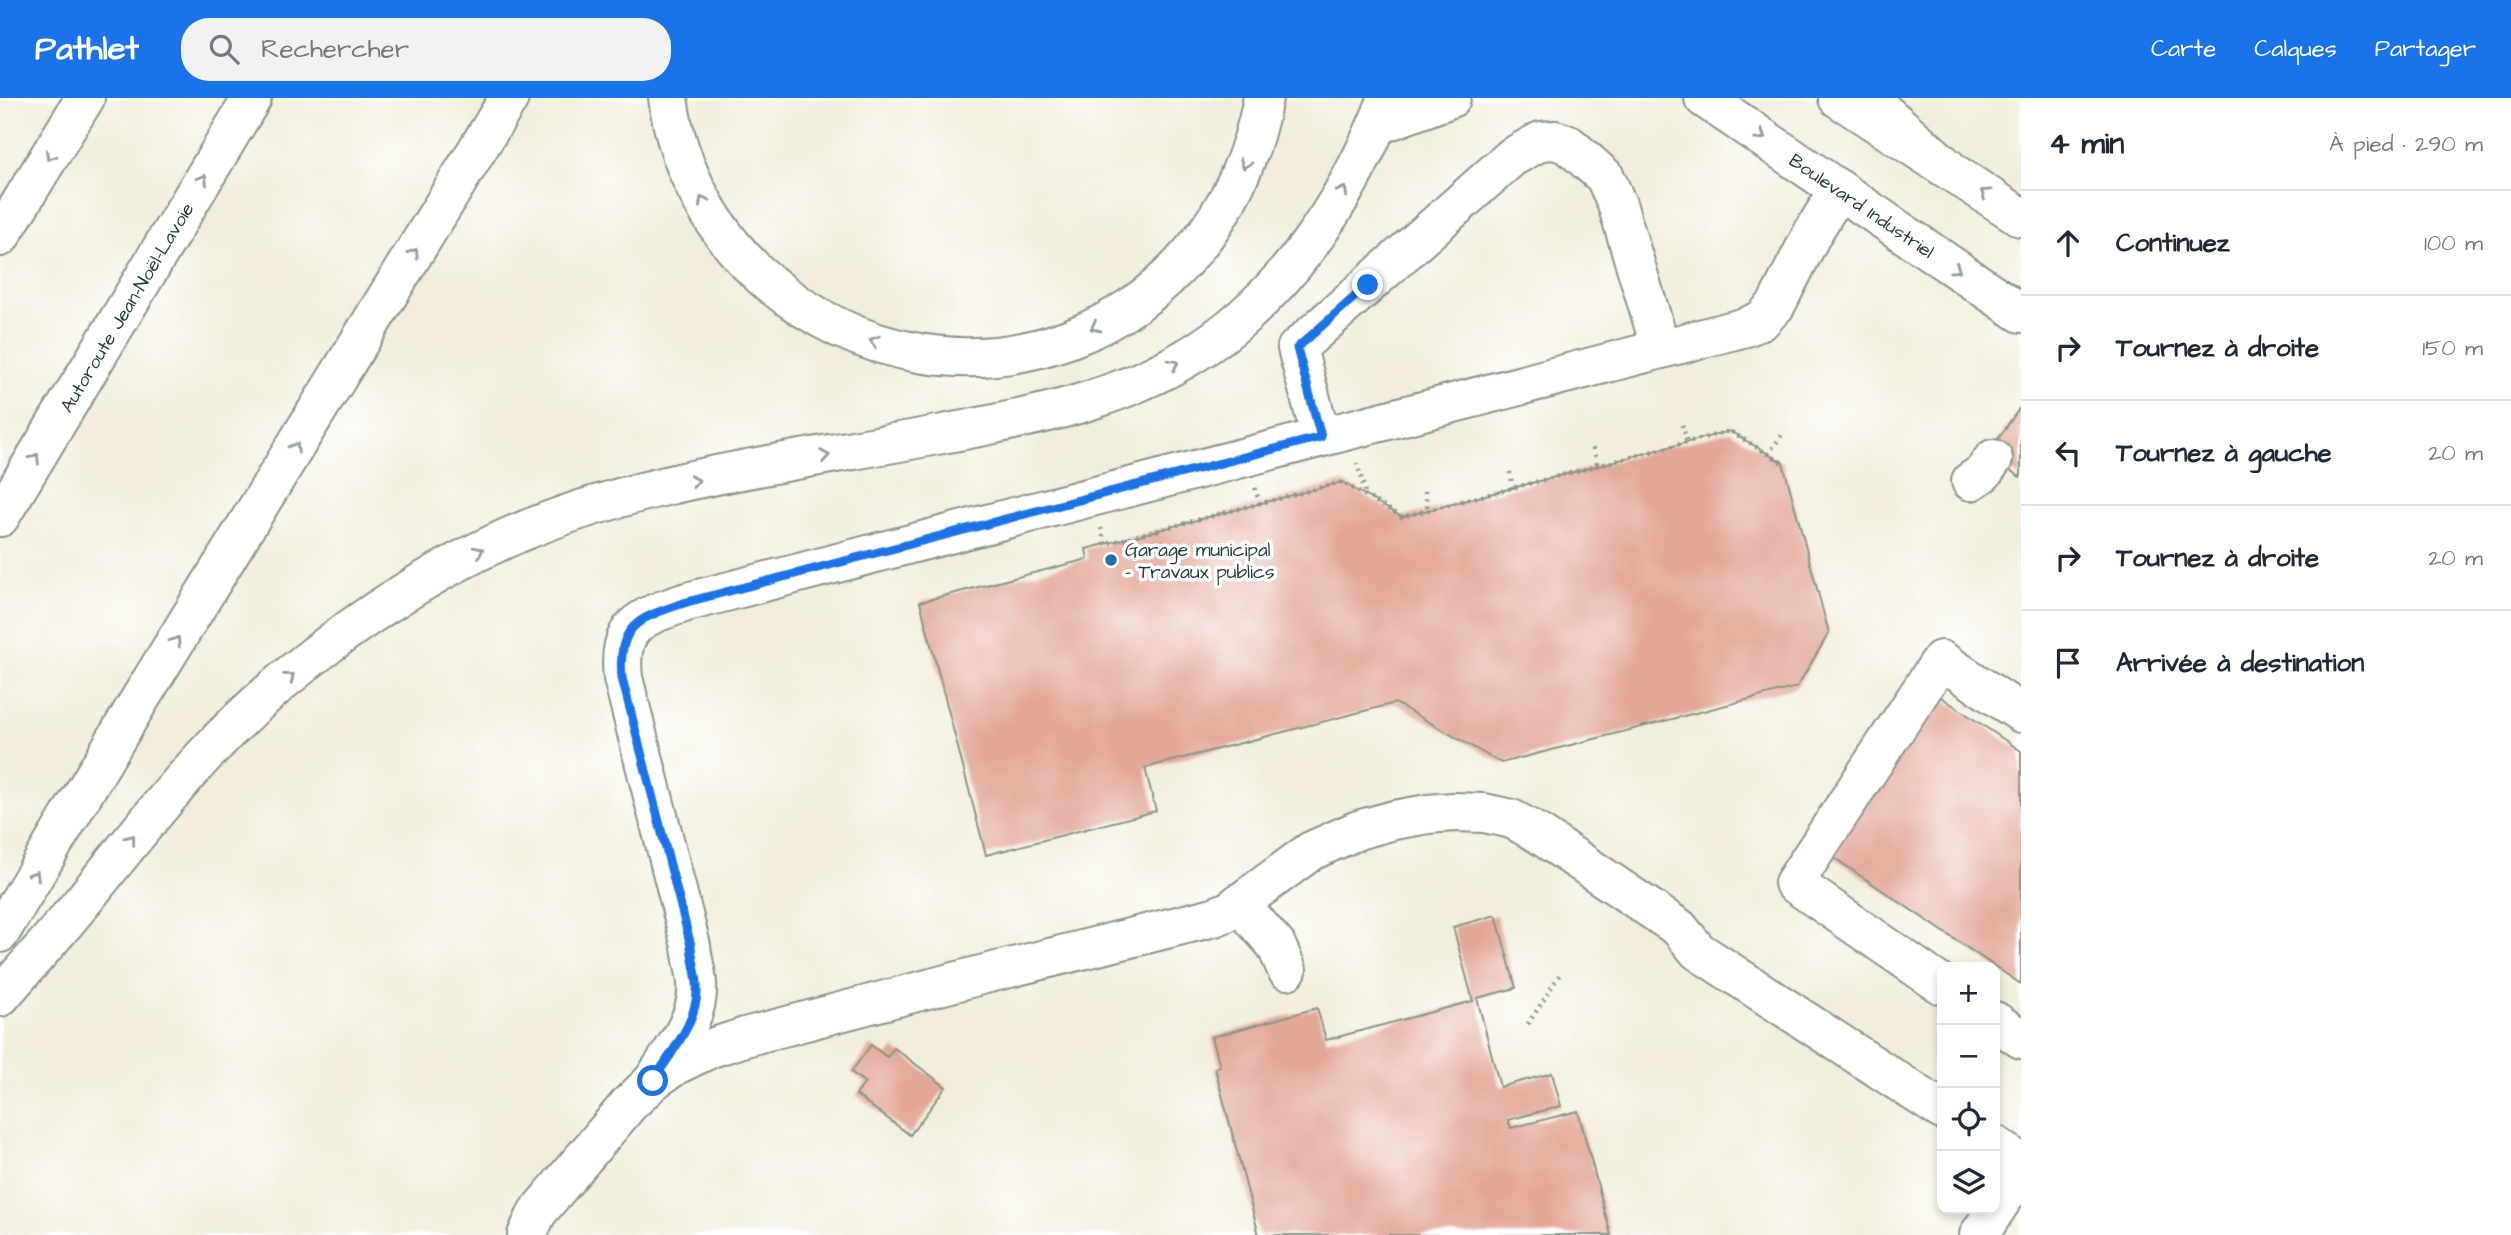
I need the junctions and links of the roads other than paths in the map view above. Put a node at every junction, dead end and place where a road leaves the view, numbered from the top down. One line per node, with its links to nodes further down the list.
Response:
1 (85, 98): 14 (main road, one-way to 14)
2 (252, 98): 18 (main road, Autoroute Jean-Noël-Lavoie, one-way to 2)
3 (509, 98): 21 (main road, one-way to 3)
4 (668, 98): 5 (main road, one-way to 4)
5 (1263, 98)
6 (1451, 98): 10 (main road)
7 (1704, 98): 12 (main road, Boulevard Industriel, one-way to 12)
8 (1838, 98): 11 (main road)
9 (1868, 98): 11 (main road)
10 (1383, 112): 24 (main road, one-way to 10)
11 (1948, 168): 13 (main road, one-way to 11)
12 (1839, 189): 15 (main road, Boulevard Industriel, one-way to 15); 16 (main road)
13 (2021, 217)
14 (0, 237)
15 (2021, 313)
16 (1661, 349): 17 (main road); 17 (main road)
17 (1321, 437): 25 (main road)
18 (0, 517)
19 (2021, 713): 23 (main road)
20 (1239, 903): 22 (main road); 28 (main road); 30 (main road)
21 (0, 933)
22 (1287, 970)
23 (1937, 982)
24 (0, 997)
25 (696, 1004): 28 (main road); 29 (main road)
26 (2000, 1025): 27 (main road)
27 (2021, 1040)
28 (728, 1043): 29 (main road)
29 (653, 1081): 35 (main road)
30 (1937, 1107)
31 (2000, 1148): 32 (main road)
32 (2021, 1163)
33 (2021, 1171): 34 (main road)
34 (1995, 1229)
35 (527, 1235)

